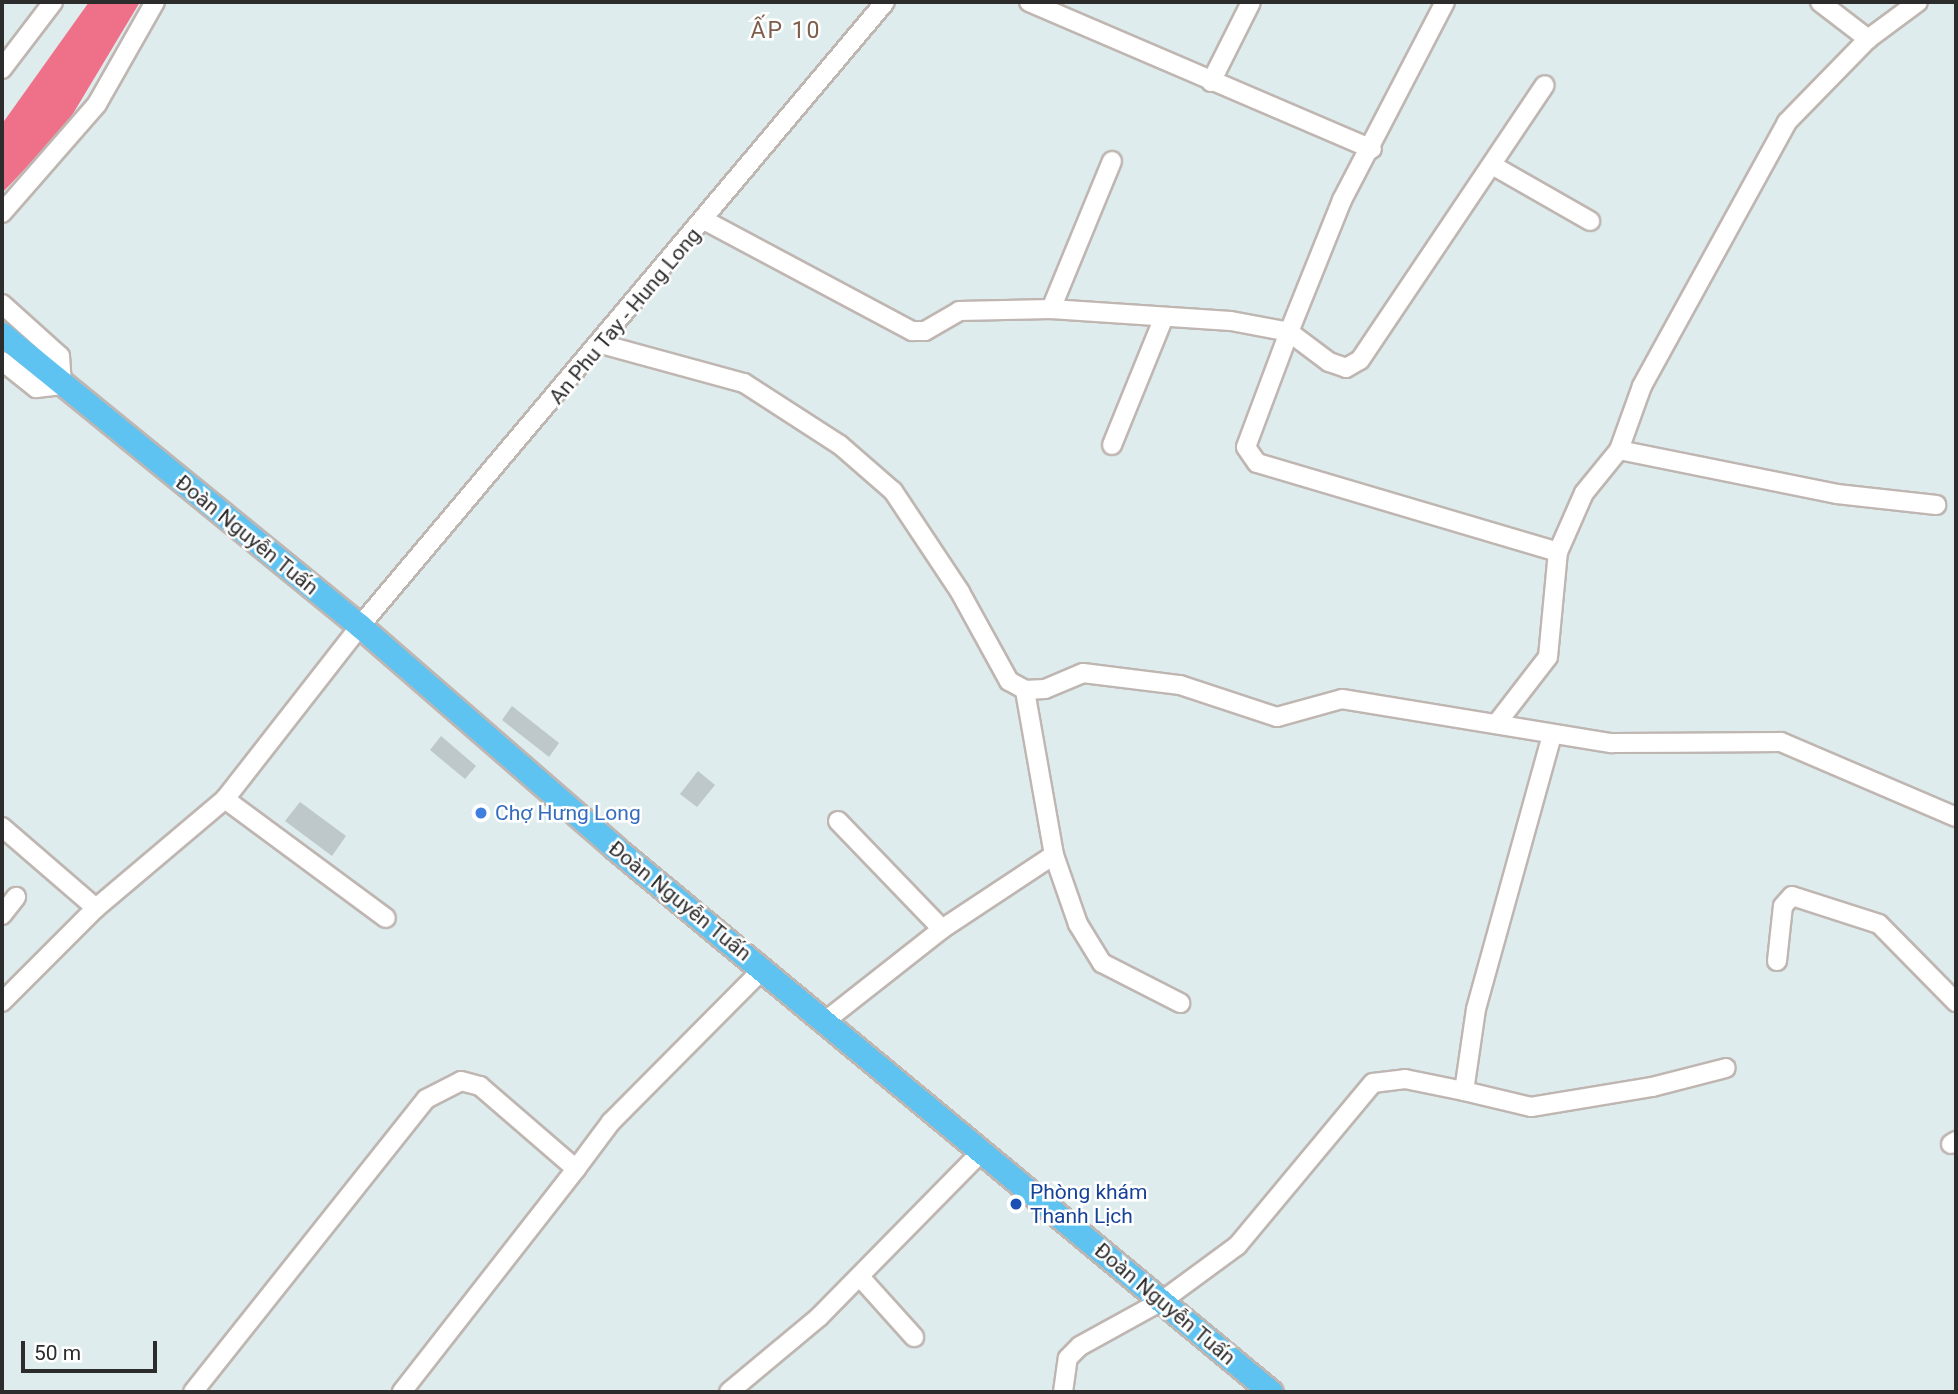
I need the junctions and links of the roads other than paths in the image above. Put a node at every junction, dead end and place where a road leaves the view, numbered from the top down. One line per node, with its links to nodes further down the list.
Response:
1 (53, 2): 10 (street)
2 (155, 2): 16 (street)
3 (886, 2): 17 (street, An Phu Tay - Hung Long)
4 (1030, 2): 11 (street)
5 (1251, 2): 11 (street)
6 (1445, 2): 13 (street)
7 (1820, 2): 9 (street)
8 (1919, 2): 9 (street)
9 (1868, 39): 28 (street)
10 (2, 69)
11 (1211, 82): 13 (street)
12 (1545, 85): 15 (street)
13 (1372, 149): 22 (street)
14 (1112, 161): 20 (street)
15 (1492, 164): 18 (street); 22 (street)
16 (2, 213)
17 (704, 220): 20 (street); 24 (street, An Phu Tay - Hung Long)
18 (1590, 221)
19 (2, 304): 26 (street)
20 (1051, 309): 21 (street)
21 (1164, 317): 22 (street); 27 (street)
22 (1289, 332): 30 (street)
23 (2, 334): 26 (main road, Đoàn Nguyễn Tuấn)
24 (601, 345): 31 (street, An Phu Tay - Hung Long); 32 (street)
25 (2, 361): 26 (street)
26 (62, 385): 31 (main road, Đoàn Nguyễn Tuấn)
27 (1112, 445)
28 (1619, 450): 29 (street); 30 (street)
29 (1936, 505)
30 (1558, 552): 33 (street)
31 (360, 626): 35 (street, An Phu Tay - Hung Long); 46 (main road, Đoàn Nguyễn Tuấn)
32 (1025, 690): 33 (street); 39 (street)
33 (1497, 723): 34 (street)
34 (1552, 735): 36 (street); 52 (street)
35 (225, 799): 41 (street, An Phu Tay - Hung Long); 43 (street)
36 (1956, 817)
37 (838, 821): 44 (street)
38 (2, 827): 41 (street)
39 (1054, 856): 44 (street); 49 (street)
40 (16, 897): 42 (street)
41 (96, 908): 47 (street, An Phu Tay - Hung Long)
42 (2, 915)
43 (386, 918)
44 (942, 929): 50 (street)
45 (1777, 961): 48 (street)
46 (763, 969): 50 (main road, Đoàn Nguyễn Tuấn); 54 (street)
47 (2, 1002)
48 (1956, 1002)
49 (1180, 1003)
50 (824, 1022): 53 (main road, Đoàn Nguyễn Tuấn)
51 (1726, 1068): 52 (street)
52 (1464, 1091): 56 (street)
53 (981, 1152): 55 (street); 56 (main road, Đoàn Nguyễn Tuấn)
54 (576, 1169): 58 (street); 59 (street)
55 (860, 1277): 57 (street); 60 (street)
56 (1162, 1301): 61 (street); 62 (main road, Đoàn Nguyễn Tuấn)
57 (914, 1336)
58 (193, 1392)
59 (402, 1392)
60 (729, 1392)
61 (1063, 1392)
62 (1271, 1392)

